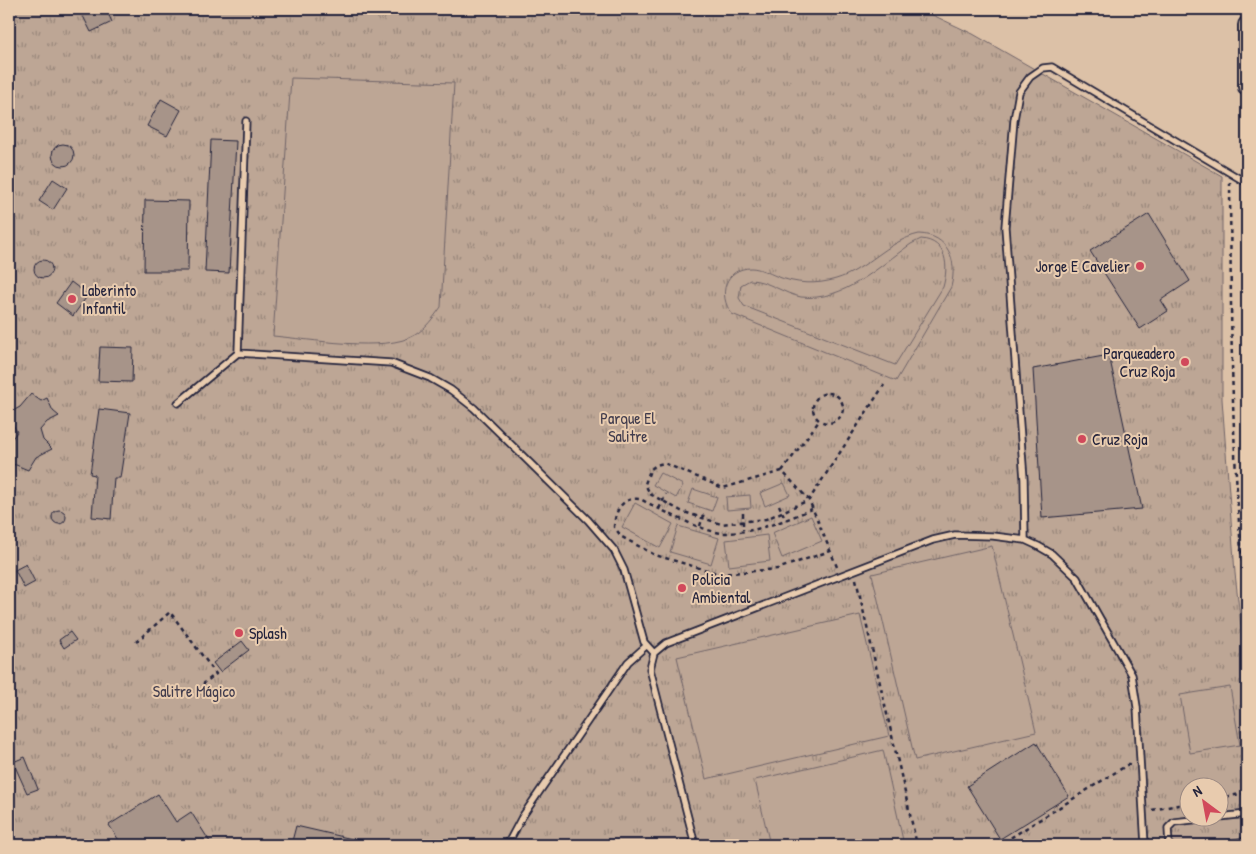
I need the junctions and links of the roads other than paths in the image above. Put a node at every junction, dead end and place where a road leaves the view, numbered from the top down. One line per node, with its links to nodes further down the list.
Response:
1 (1247, 25): 2 (main road)
2 (1247, 87)
3 (246, 121): 5 (lane)
4 (1247, 183): 7 (lane)
5 (238, 353): 6 (lane); 8 (lane)
6 (178, 404)
7 (1024, 540): 9 (lane); 14 (lane)
8 (646, 646): 9 (lane); 12 (lane)
9 (654, 653): 13 (lane)
10 (1247, 814): 15 (lane)
11 (1247, 841): 16 (lane)
12 (506, 845)
13 (695, 845)
14 (1145, 845)
15 (1169, 845)
16 (1222, 845)

